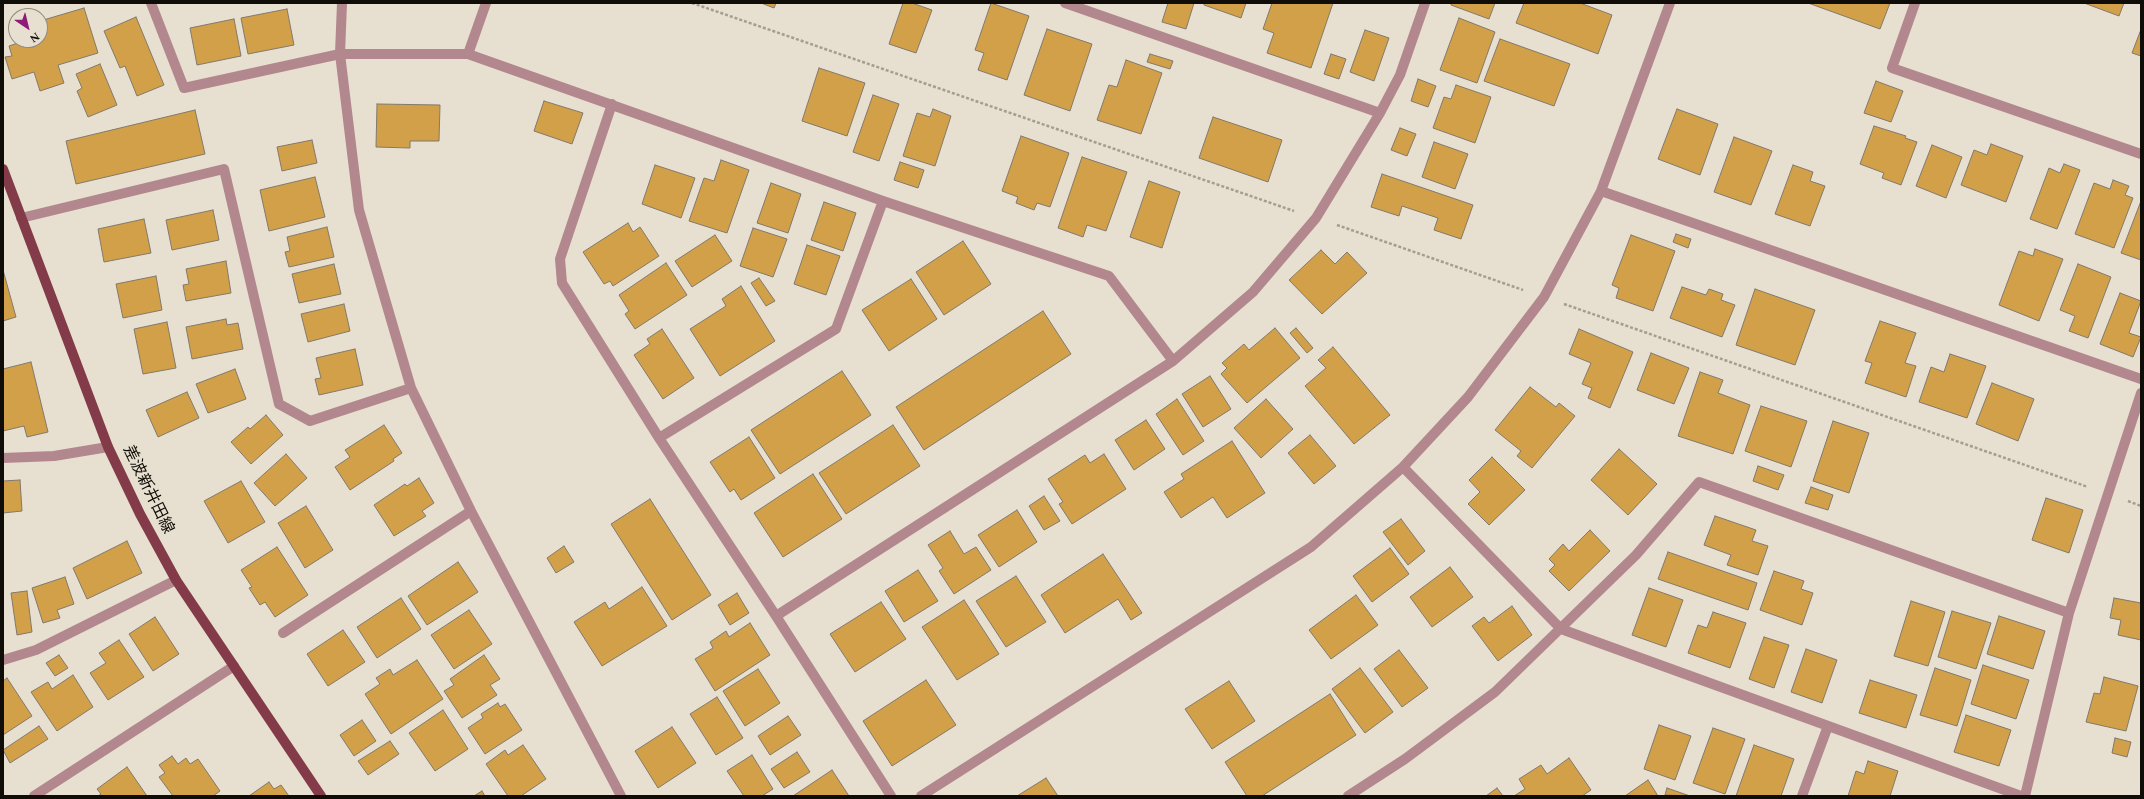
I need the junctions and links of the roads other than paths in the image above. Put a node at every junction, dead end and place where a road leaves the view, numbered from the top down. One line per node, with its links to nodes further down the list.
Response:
1 (151, 3): 8 (street)
2 (342, 3): 8 (street)
3 (486, 3): 9 (street)
4 (1064, 3): 11 (street)
5 (1425, 3): 11 (street)
6 (1670, 3): 14 (street)
7 (1915, 3): 12 (street)
8 (340, 54): 9 (street); 19 (street)
9 (468, 54): 10 (street)
10 (612, 104): 15 (street); 21 (street)
11 (1380, 114): 17 (street)
12 (2141, 154)
13 (3, 169): 16 (main road, 差波新井田線)
14 (1601, 191): 18 (street); 24 (street)
15 (883, 201): 17 (street); 21 (street)
16 (21, 218): 19 (street); 22 (main road, 差波新井田線)
17 (1173, 361): 28 (street)
18 (2141, 379)
19 (411, 388): 25 (street)
20 (2141, 393): 27 (street)
21 (659, 438): 28 (street)
22 (108, 447): 23 (street); 26 (main road, 差波新井田線)
23 (3, 458)
24 (1403, 467): 29 (street); 38 (street)
25 (471, 511): 30 (street); 36 (street)
26 (176, 580): 31 (street); 32 (main road, 差波新井田線)
27 (2069, 613): 29 (street); 42 (street)
28 (776, 616): 37 (street)
29 (1560, 629): 33 (street); 39 (street)
30 (283, 632)
31 (3, 660)
32 (234, 666): 34 (street); 35 (main road, 差波新井田線)
33 (1828, 726): 40 (street); 41 (street)
34 (34, 796)
35 (321, 796)
36 (621, 796)
37 (891, 796)
38 (921, 796)
39 (1348, 796)
40 (1802, 796)
41 (2021, 796)
42 (2025, 796)

